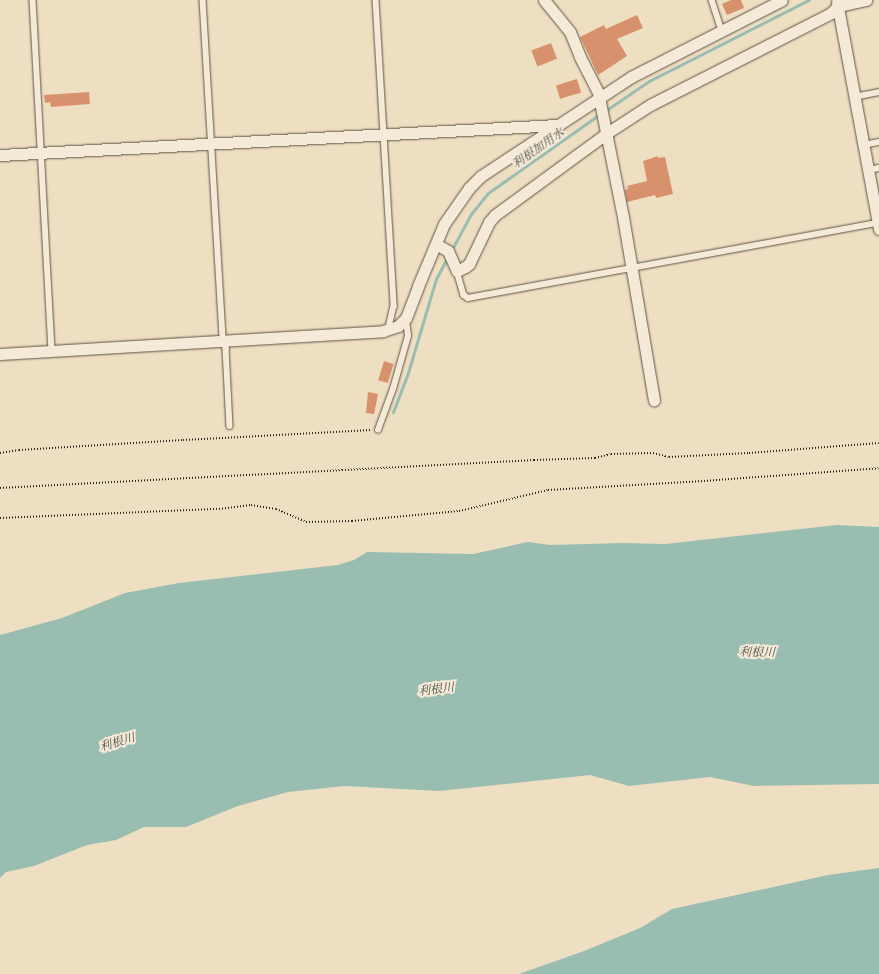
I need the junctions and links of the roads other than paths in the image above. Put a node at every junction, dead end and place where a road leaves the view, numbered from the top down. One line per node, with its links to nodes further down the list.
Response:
1 (33, 0): 19 (lane)
2 (203, 0): 17 (lane)
3 (376, 0): 15 (lane)
4 (544, 0): 12 (street)
5 (712, 0): 9 (lane)
6 (782, 0): 9 (street)
7 (866, 0): 8 (street)
8 (837, 3): 11 (street); 14 (street)
9 (722, 30): 12 (street)
10 (879, 92): 11 (lane)
11 (854, 97): 18 (street)
12 (599, 98): 13 (street); 14 (street)
13 (559, 125): 15 (street); 23 (street)
14 (607, 133): 24 (street); 25 (street)
15 (384, 134): 17 (street); 27 (lane)
16 (879, 142): 18 (lane)
17 (212, 143): 19 (street); 28 (lane)
18 (864, 145): 21 (street)
19 (41, 153): 20 (street); 29 (lane)
20 (0, 155)
21 (874, 169): 22 (street)
22 (878, 226): 24 (lane)
23 (436, 244): 25 (street); 26 (street)
24 (632, 268): 25 (lane); 31 (street)
25 (457, 272)
26 (406, 318): 27 (street); 33 (lane)
27 (388, 331): 28 (street)
28 (223, 340): 29 (street); 32 (lane)
29 (52, 351): 30 (street)
30 (0, 354)
31 (654, 400)
32 (230, 426)
33 (378, 430)

